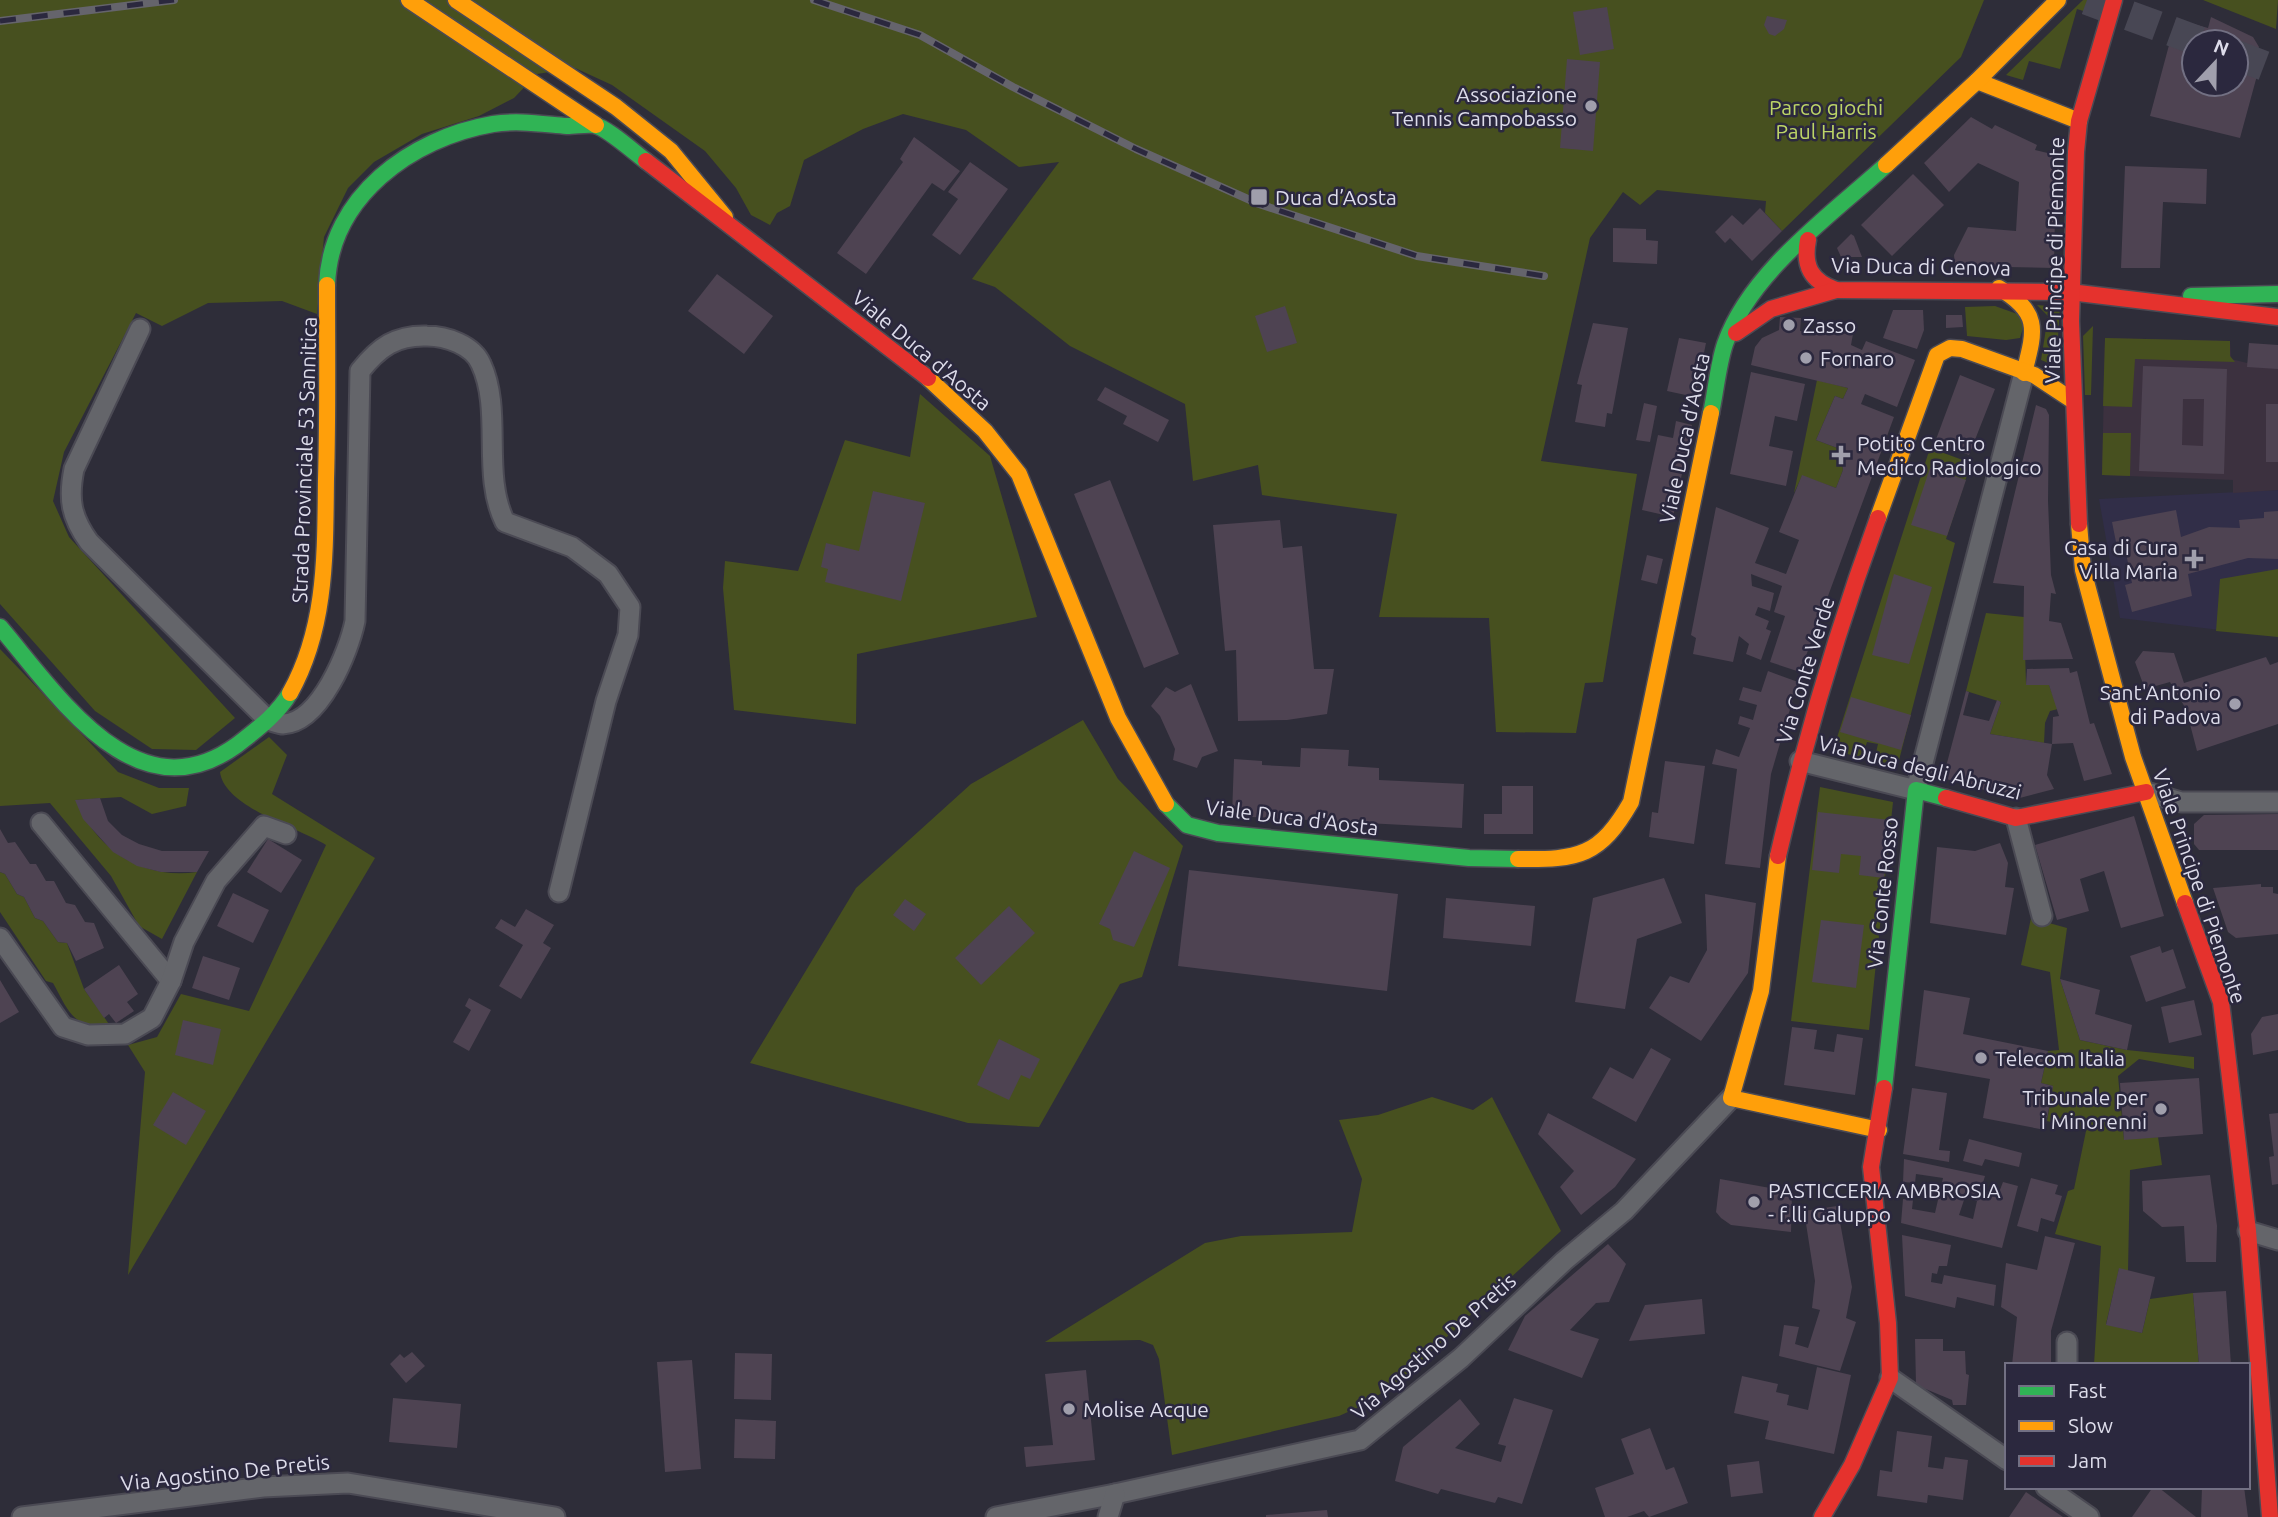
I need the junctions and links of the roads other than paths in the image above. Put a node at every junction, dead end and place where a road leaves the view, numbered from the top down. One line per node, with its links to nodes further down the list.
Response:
1 (409, 0): 7 (main road, Viale Duca d'Aosta)
2 (456, 0): 8 (main road)
3 (2058, 0): 5 (main road, Viale Duca d'Aosta)
4 (2114, 0): 6 (main road, Viale Principe di Piemonte)
5 (1977, 80): 6 (main road); 9 (main road, Viale Duca d'Aosta)
6 (2079, 121): 12 (main road, Viale Principe di Piemonte)
7 (596, 125): 8 (main road, Viale Duca d'Aosta); 22 (main road, Strada Provinciale 53 Sannitica)
8 (725, 217): 17 (main road, Viale Duca d'Aosta)
9 (1808, 240): 11 (main road, Via Duca di Genova); 17 (main road, Viale Duca d'Aosta)
10 (1999, 288): 11 (main road, Via Duca di Genova); 12 (main road, Via Duca di Genova); 19 (main road, Via Conte Rosso)
11 (1836, 290): 17 (main road, Viale Duca d'Aosta)
12 (2072, 293): 14 (main road, Via Duca di Genova); 18 (main road, Viale Principe di Piemonte)
13 (2278, 294): 14 (main road)
14 (2145, 299): 15 (main road); 18 (main road)
15 (2278, 317)
16 (140, 329): 22 (street)
17 (1725, 344)
18 (2072, 359): 20 (main road, Viale Principe di Piemonte)
19 (2025, 373): 20 (main road, Viale Principe di Piemonte); 23 (main road, Via Conte Verde); 24 (street, Via Conte Rosso)
20 (2072, 400): 25 (main road, Viale Principe di Piemonte)
21 (0, 627): 22 (main road, Strada Provinciale 53 Sannitica)
22 (268, 720): 30 (street)
23 (1800, 761): 24 (street, Via Duca degli Abruzzi); 34 (main road, Via Conte Verde)
24 (1916, 790): 27 (main road, Via Duca degli Abruzzi); 35 (main road, Via Conte Rosso)
25 (2146, 792): 26 (street, Via Duca degli Abruzzi); 27 (main road, Via Duca degli Abruzzi); 36 (main road, Viale Principe di Piemonte)
26 (2278, 802)
27 (2016, 818): 31 (street)
28 (41, 822): 33 (street)
29 (286, 834): 33 (street)
30 (559, 892)
31 (2042, 916)
32 (0, 938): 33 (street)
33 (171, 981)
34 (1731, 1098): 35 (main road); 44 (street, Via Agostino De Pretis)
35 (1879, 1130): 40 (main road, Via Conte Rosso)
36 (2248, 1231): 37 (street); 52 (main road, Viale Principe di Piemonte)
37 (2278, 1240)
38 (2067, 1342): 39 (street)
39 (2067, 1363)
40 (1890, 1378): 41 (street); 51 (main road, Via Conte Rosso)
41 (2005, 1459)
42 (2049, 1489): 45 (street)
43 (2070, 1489): 45 (street)
44 (1115, 1494): 49 (street, Via Agostino De Pretis); 50 (street)
45 (2082, 1512)
46 (56, 1515): 47 (street, Via Agostino De Pretis); 48 (street, Via Agostino De Pretis)
47 (22, 1517)
48 (555, 1517)
49 (996, 1517)
50 (1108, 1517)
51 (1822, 1517)
52 (2270, 1517)

